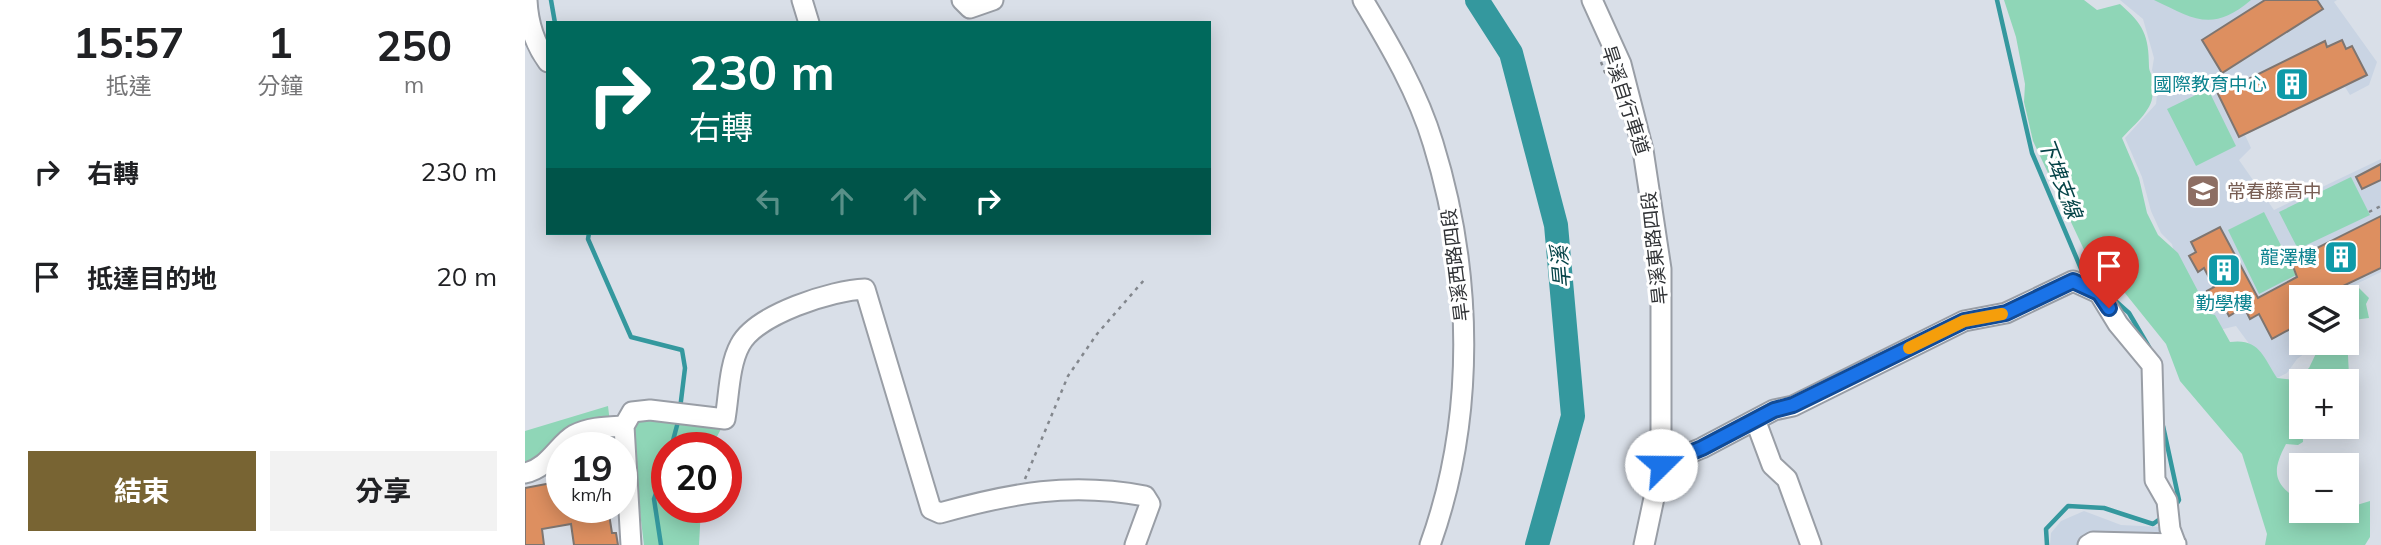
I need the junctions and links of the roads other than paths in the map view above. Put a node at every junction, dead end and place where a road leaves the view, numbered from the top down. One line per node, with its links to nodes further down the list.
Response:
1 (802, 0): 7 (street)
2 (962, 0): 3 (street)
3 (993, 0)
4 (1363, 0): 16 (street, 旱溪西路四段)
5 (1592, 0): 11 (street, 旱溪東路四段)
6 (526, 12): 8 (street)
7 (808, 21)
8 (546, 59)
9 (1756, 422): 11 (street); 13 (street); 18 (street)
10 (624, 426): 12 (street); 14 (street); 15 (street)
11 (1661, 465): 17 (street, 旱溪東路四段)
12 (525, 473)
13 (2174, 539): 19 (street)
14 (631, 545)
15 (1135, 545)
16 (1430, 545)
17 (1644, 545)
18 (1811, 545)
19 (2088, 545)

